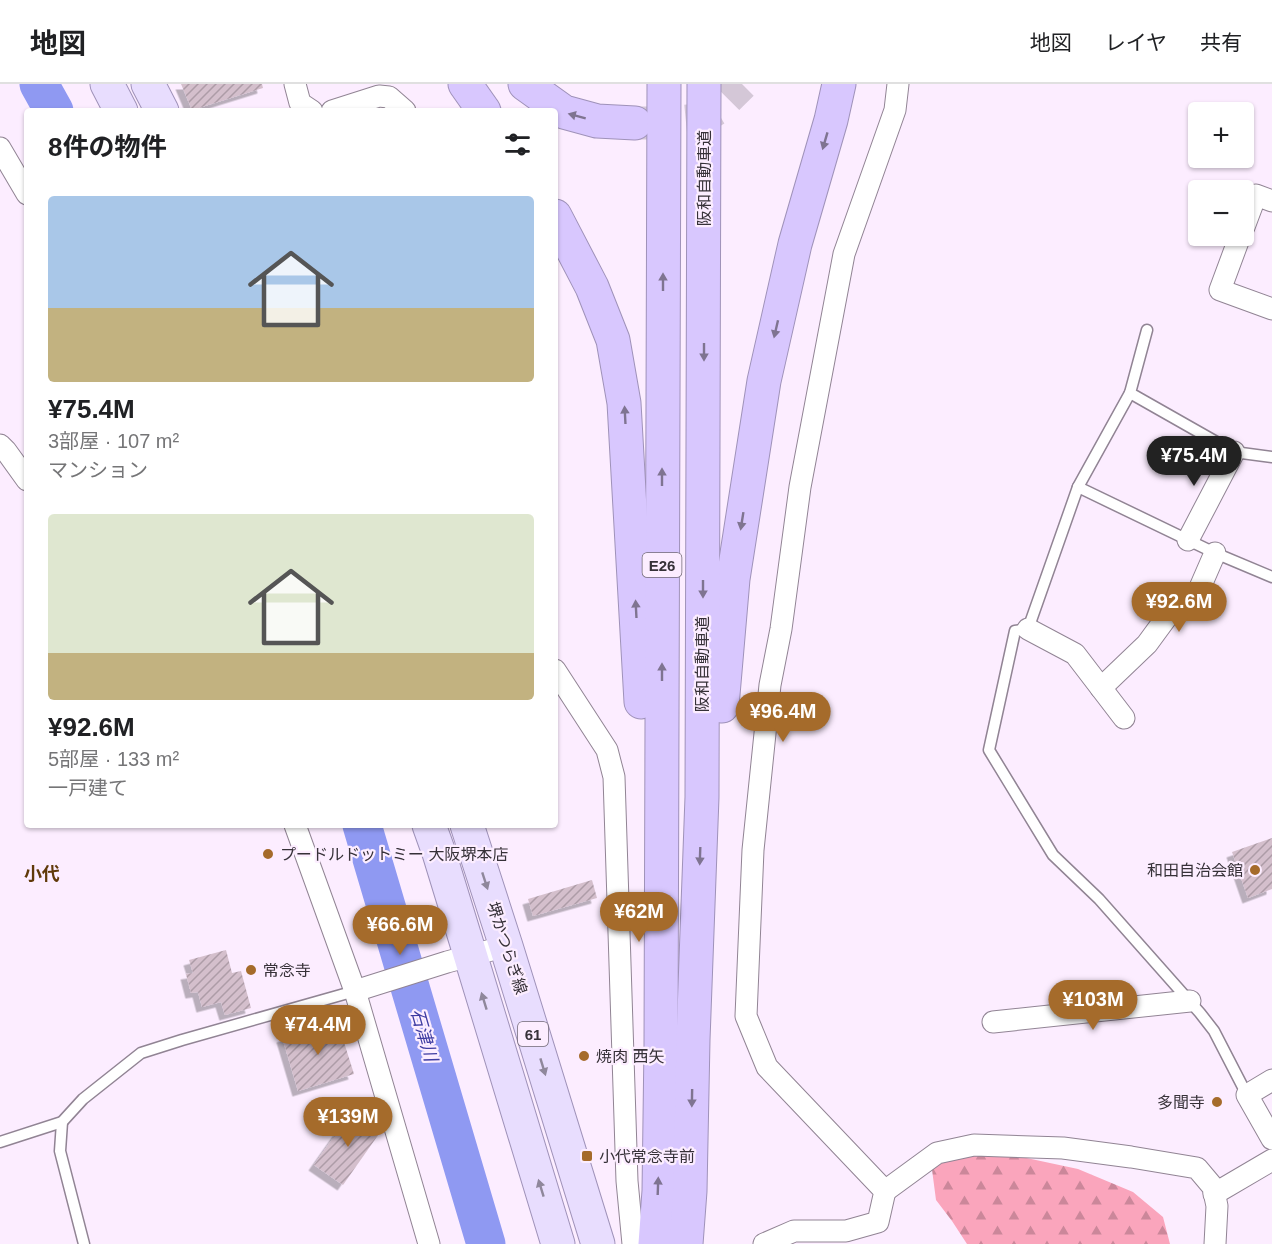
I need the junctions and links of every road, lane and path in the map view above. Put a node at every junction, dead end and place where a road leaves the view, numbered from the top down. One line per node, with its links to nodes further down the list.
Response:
1 (107, 84): 10 (main road)
2 (148, 84): 11 (main road)
3 (295, 84): 12 (street)
4 (465, 84): 15 (highway)
5 (525, 84): 16 (highway, one-way to 5)
6 (664, 84): 47 (highway, E26, one-way to 6)
7 (704, 84): 38 (highway, 阪和自動車道 / E26, one-way to 38)
8 (839, 84): 38 (highway, one-way to 38)
9 (898, 84): 54 (street)
10 (119, 108)
11 (160, 108)
12 (308, 108)
13 (341, 108): 14 (street)
14 (402, 108)
15 (482, 108)
16 (635, 123)
17 (0, 148): 18 (street)
18 (24, 189)
19 (1254, 200): 20 (street)
20 (1272, 201)
21 (558, 222): 47 (highway, one-way to 21)
22 (1236, 246): 23 (street)
23 (1272, 309)
24 (1147, 330): 25 (lane)
25 (1130, 393): 27 (lane); 30 (lane)
26 (0, 445): 29 (street)
27 (1234, 452): 28 (lane); 31 (street)
28 (1272, 458)
29 (24, 476)
30 (1078, 487): 31 (lane); 34 (lane)
31 (1188, 540): 32 (lane)
32 (1215, 554): 33 (lane); 36 (street)
33 (1272, 577)
34 (1028, 629): 36 (street); 45 (lane)
35 (558, 675): 60 (street)
36 (1101, 688): 37 (street)
37 (1124, 718)
38 (702, 797): 62 (highway, 阪和自動車道 / E26, one-way to 62)
39 (296, 828): 44 (street)
40 (430, 828): 43 (main road, 61)
41 (468, 828): 42 (main road, 堺かつらぎ線 / 61, one-way to 42)
42 (506, 946): 43 (street); 59 (main road, 堺かつらぎ線 / 61, one-way to 59)
43 (459, 959): 44 (street); 58 (main road, 61, one-way to 43)
44 (360, 989): 50 (lane); 57 (street)
45 (1190, 1001): 46 (street); 49 (lane)
46 (993, 1022)
47 (661, 1045): 61 (highway, E26, one-way to 47)
48 (1272, 1080): 49 (street)
49 (1247, 1095): 51 (street)
50 (62, 1122): 52 (lane); 56 (lane)
51 (1272, 1139)
52 (0, 1142)
53 (1272, 1160): 55 (street)
54 (885, 1191): 55 (street); 63 (street)
55 (1214, 1194): 64 (street)
56 (84, 1244)
57 (429, 1244)
58 (558, 1244)
59 (598, 1244)
60 (633, 1244)
61 (655, 1244)
62 (686, 1244)
63 (764, 1244)
64 (1215, 1244)

